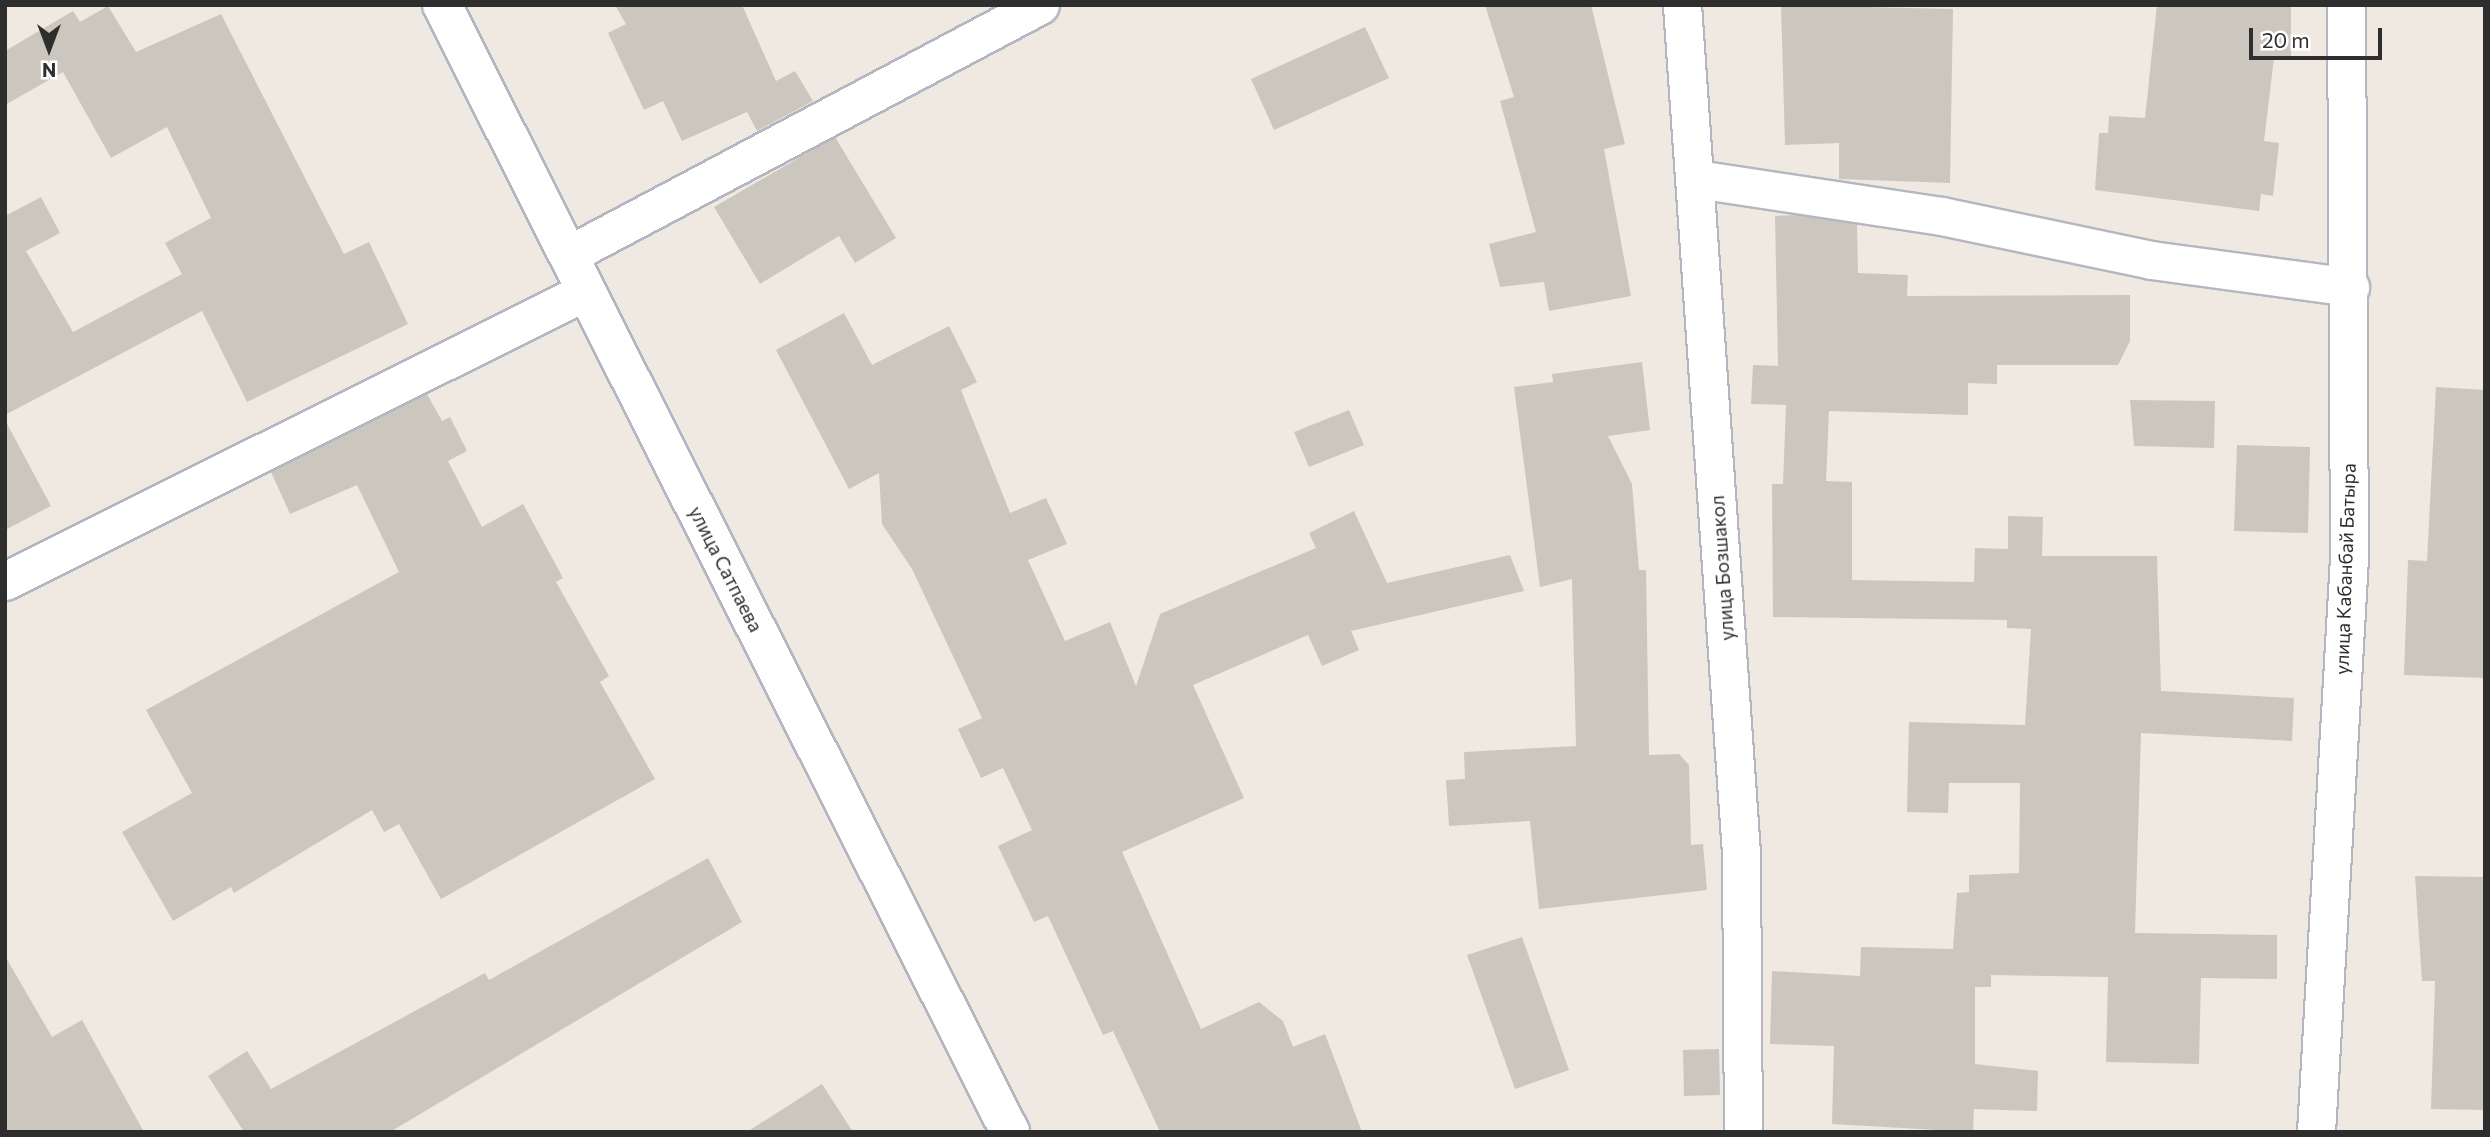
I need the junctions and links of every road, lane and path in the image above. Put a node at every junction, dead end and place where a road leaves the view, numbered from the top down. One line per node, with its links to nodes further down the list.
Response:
1 (442, 5): 6 (street, улица Сатпаева)
2 (1040, 5): 6 (street)
3 (1682, 5): 5 (street, улица Бозшакол)
4 (2346, 5): 7 (street, улица Кабанбай Батыра)
5 (1697, 179): 7 (street); 11 (street, улица Бозшакол)
6 (568, 255): 8 (street, улица Сатпаева)
7 (2350, 287): 12 (street, улица Кабанбай Батыра)
8 (586, 291): 9 (street); 10 (street, улица Сатпаева)
9 (5, 581)
10 (1010, 1132)
11 (1744, 1132)
12 (2316, 1132)

